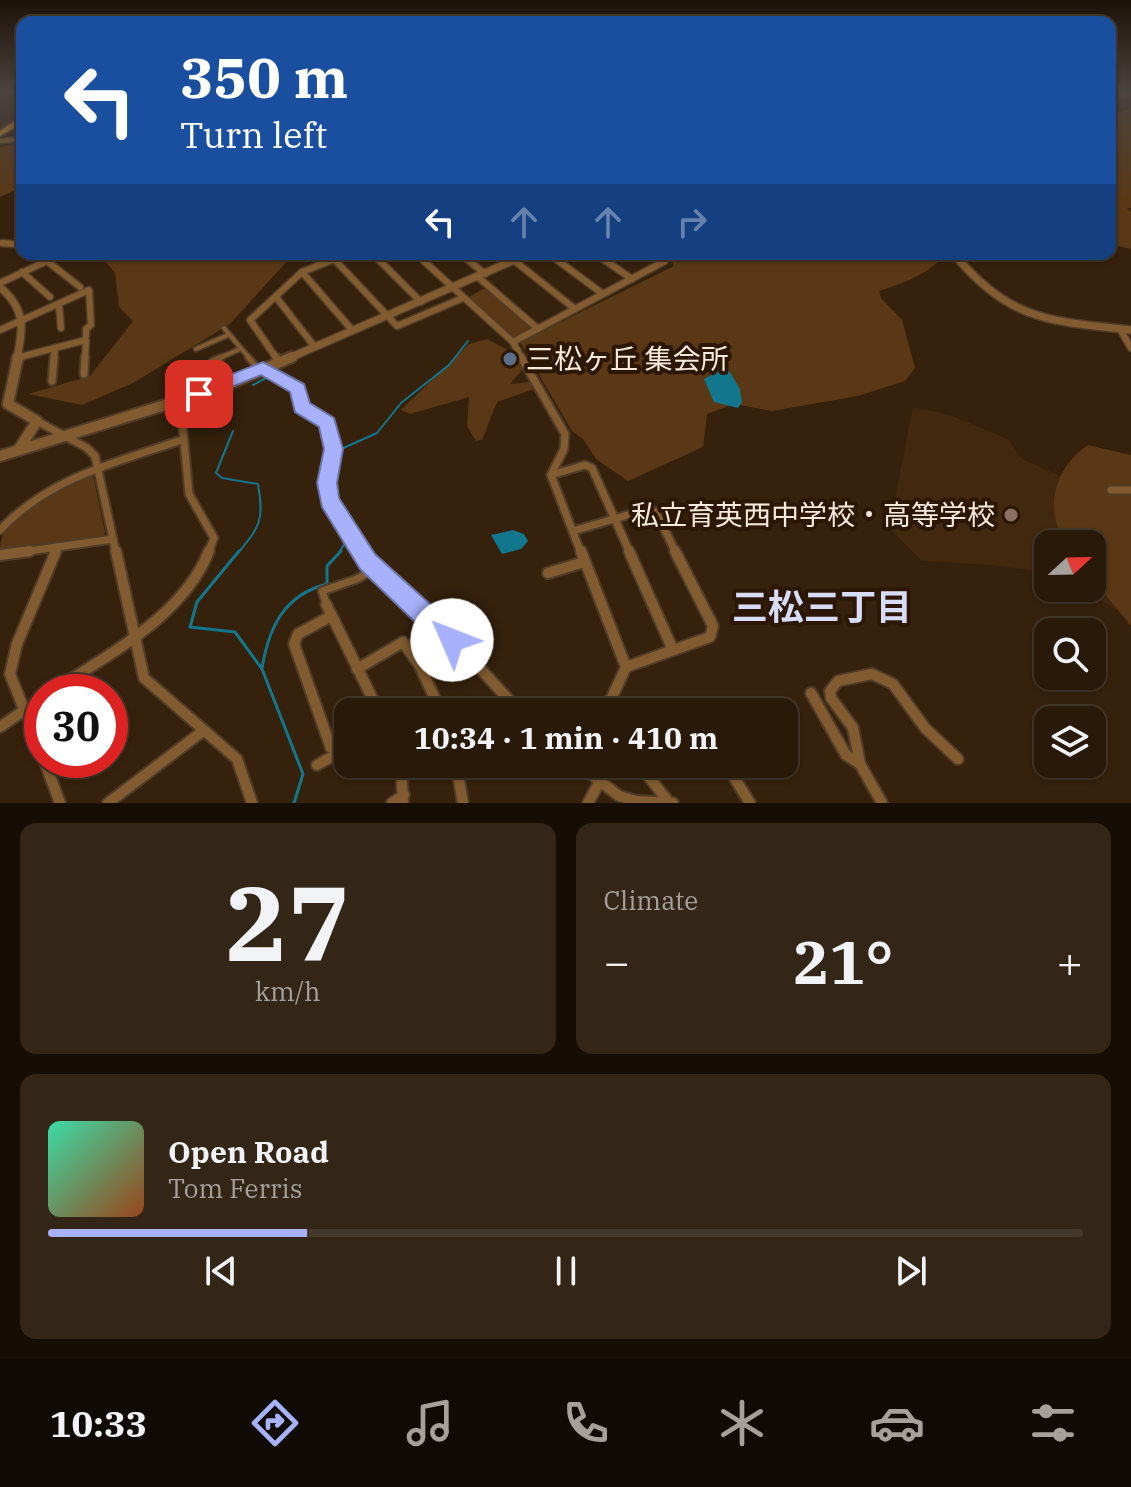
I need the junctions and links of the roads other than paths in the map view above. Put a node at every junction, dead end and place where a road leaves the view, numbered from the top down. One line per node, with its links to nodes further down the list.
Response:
1 (332, 260): 14 (street)
2 (335, 260): 27 (street)
3 (379, 260): 24 (street)
4 (422, 260): 19 (street)
5 (467, 260): 15 (street)
6 (514, 260): 15 (street); 26 (street)
7 (557, 260): 20 (street)
8 (605, 260): 16 (street)
9 (663, 260): 16 (street)
10 (959, 260): 32 (street)
11 (47, 261): 13 (street); 18 (street)
12 (18, 264): 13 (street)
13 (25, 270): 17 (street); 21 (street)
14 (302, 272): 22 (street); 34 (street)
15 (482, 276): 19 (street); 31 (street)
16 (632, 279): 20 (street)
17 (0, 285): 28 (street)
18 (80, 287)
19 (453, 289): 23 (street); 24 (street)
20 (603, 294): 26 (street)
21 (50, 297)
22 (276, 297): 39 (street); 46 (street)
23 (463, 298): 27 (street); 38 (street)
24 (421, 302): 27 (street)
25 (59, 305): 28 (street); 29 (street); 37 (street)
26 (575, 309): 31 (street)
27 (387, 316): 34 (street)
28 (21, 317): 33 (street); 44 (street)
29 (61, 328)
30 (224, 328): 36 (street)
31 (538, 329): 38 (street)
32 (1120, 329): 35 (street); 41 (street)
33 (0, 330)
34 (352, 330): 39 (street)
35 (1131, 330)
36 (228, 335): 42 (street); 43 (street)
37 (86, 336)
38 (513, 342): 58 (street)
39 (314, 346): 46 (street)
40 (55, 348): 44 (street); 49 (street); 50 (street)
41 (1131, 348)
42 (196, 349)
43 (240, 349): 45 (street); 48 (street)
44 (16, 358): 52 (street)
45 (212, 361)
46 (279, 361): 48 (street)
47 (177, 368): 51 (street)
48 (261, 369): 51 (street); 68 (street)
49 (84, 374)
50 (52, 381)
51 (179, 400): 53 (street); 54 (street)
52 (37, 421): 53 (street); 55 (street)
53 (61, 435): 55 (street); 57 (street)
54 (182, 440): 57 (street); 72 (street)
55 (19, 449): 56 (street)
56 (0, 456)
57 (97, 469): 62 (street); 64 (street)
58 (551, 475): 61 (street); 63 (street)
59 (1111, 490): 60 (street)
60 (1131, 490)
61 (614, 519): 63 (street); 74 (street); 74 (street)
62 (0, 530)
63 (573, 531): 67 (street)
64 (113, 539): 65 (street); 72 (street)
65 (58, 547): 66 (street); 84 (street)
66 (0, 555)
67 (584, 562): 69 (street); 76 (street)
68 (375, 568): 70 (street); 73 (street)
69 (548, 573)
70 (326, 604): 71 (street)
71 (331, 616): 77 (street); 88 (street)
72 (135, 634): 78 (street); 87 (street)
73 (452, 640): 75 (street); 82 (street)
74 (673, 650): 76 (street)
75 (420, 666): 77 (street); 81 (street)
76 (626, 667): 83 (street)
77 (357, 669): 80 (street)
78 (77, 674)
79 (811, 693): 91 (street)
80 (372, 698)
81 (435, 698)
82 (507, 698)
83 (610, 698)
84 (24, 708)
85 (24, 711): 86 (street)
86 (0, 727)
87 (203, 731): 104 (street); 105 (street)
88 (334, 748)
89 (334, 755): 92 (street)
90 (958, 759): 91 (street)
91 (860, 764): 110 (street)
92 (317, 765)
93 (51, 778): 103 (street)
94 (402, 778): 101 (street)
95 (459, 778): 107 (street)
96 (593, 778): 99 (street)
97 (650, 778): 102 (street)
98 (735, 778): 109 (street)
99 (599, 783): 100 (street); 108 (street)
100 (611, 798): 102 (street)
101 (404, 799): 106 (street)
102 (670, 802)
103 (60, 803)
104 (108, 803)
105 (252, 803)
106 (392, 803)
107 (463, 803)
108 (588, 803)
109 (750, 803)
110 (882, 803)

